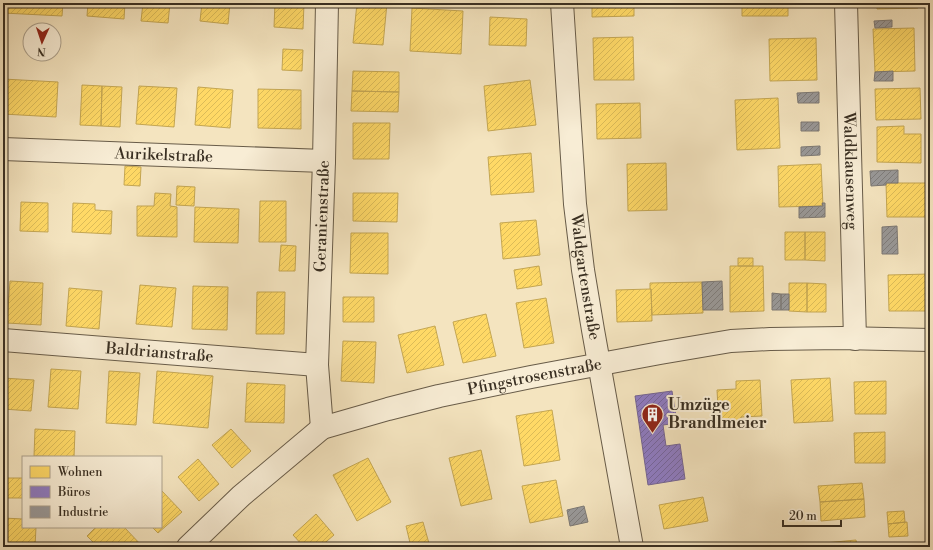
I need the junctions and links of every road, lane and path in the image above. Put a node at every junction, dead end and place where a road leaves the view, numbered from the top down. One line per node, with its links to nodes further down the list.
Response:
1 (327, 3): 5 (street, Geranienstraße)
2 (562, 3): 9 (street, Waldgartenstraße)
3 (846, 3): 6 (street, Waldklausenweg)
4 (3, 149): 5 (street, Aurikelstraße)
5 (324, 161): 10 (street, Geranienstraße)
6 (855, 339): 8 (street, Pfingstrosenstraße); 9 (street, Pfingstrosenstraße)
7 (3, 340): 10 (street, Baldrianstraße)
8 (930, 340)
9 (599, 364): 11 (street, Pfingstrosenstraße); 13 (street, Waldgartenstraße)
10 (317, 365): 11 (street, Geranienstraße)
11 (322, 428): 12 (street, Pfingstrosenstraße)
12 (188, 547)
13 (632, 547)

